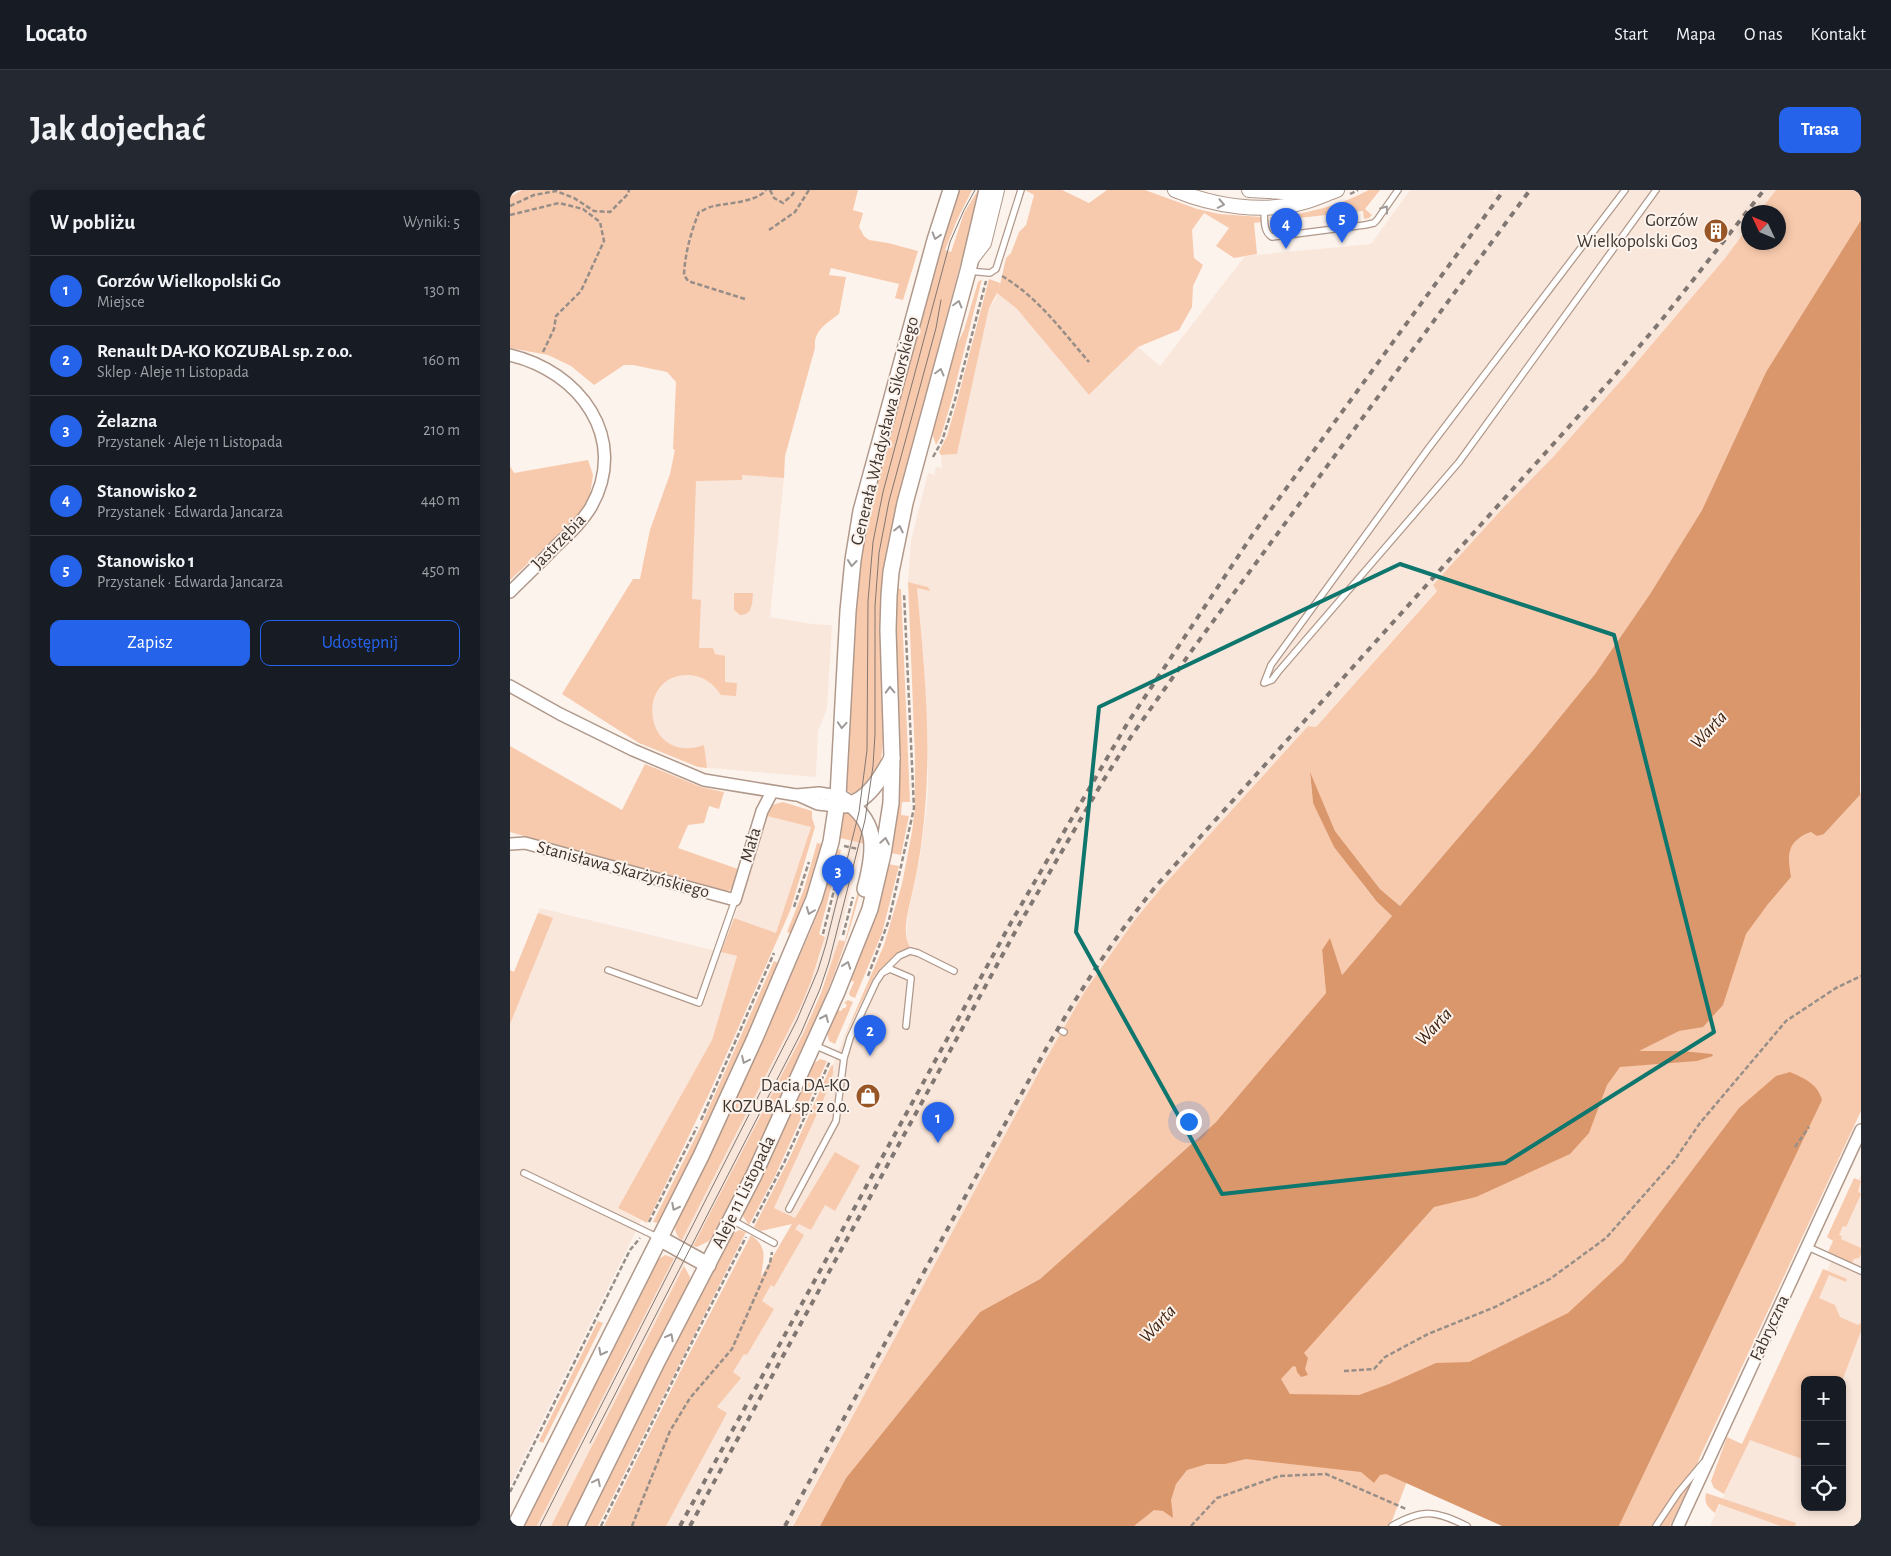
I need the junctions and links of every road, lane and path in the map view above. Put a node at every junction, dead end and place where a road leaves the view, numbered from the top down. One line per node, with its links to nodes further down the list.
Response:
1 (629, 190): 16 (path)
2 (768, 190): 3 (path); 23 (path)
3 (794, 190)
4 (809, 190): 19 (path)
5 (951, 190): 33 (main road, Generała Władysława Sikorskiego, one-way to 33)
6 (987, 190): 20 (main road)
7 (997, 190): 20 (street)
8 (1021, 190): 21 (lane)
9 (1175, 190): 15 (street)
10 (1249, 190): 14 (street)
11 (1398, 190): 17 (lane, one-way to 11)
12 (1624, 190): 13 (lane)
13 (1656, 190)
14 (1331, 192): 17 (street)
15 (1196, 194): 17 (street, one-way to 17)
16 (510, 206)
17 (1264, 207)
18 (510, 215): 26 (path)
19 (770, 230)
20 (969, 266): 22 (lane); 31 (main road, one-way to 20)
21 (994, 271): 22 (lane); 25 (path)
22 (987, 273): 27 (path)
23 (745, 299)
24 (510, 355): 26 (street, Jastrzębia)
25 (1089, 362)
26 (537, 364): 29 (street, Jastrzębia)
27 (932, 459)
28 (904, 584): 47 (path)
29 (510, 592)
30 (510, 686): 32 (street)
31 (892, 757): 34 (main road); 41 (main road, Aleje 11 Listopada, one-way to 31)
32 (772, 792): 33 (street); 38 (street, Mała)
33 (837, 801): 34 (main road); 60 (main road, one-way to 60)
34 (853, 805): 41 (main road)
35 (510, 844): 38 (street, Stanisława Skarżyńskiego)
36 (845, 846): 40 (path)
37 (811, 856): 39 (path)
38 (735, 900): 43 (lane)
39 (793, 908)
40 (823, 934)
41 (858, 937): 49 (main road, Aleje 11 Listopada, one-way to 41)
42 (774, 953): 58 (path)
43 (608, 970)
44 (954, 971): 45 (lane)
45 (882, 973): 48 (lane); 51 (lane)
46 (1861, 976): 65 (path)
47 (867, 978)
48 (906, 1026)
49 (813, 1045): 50 (lane); 57 (main road, Aleje 11 Listopada)
50 (834, 1054): 51 (lane); 59 (path)
51 (844, 1058): 56 (lane)
52 (1809, 1127): 54 (path)
53 (1861, 1130): 62 (street, Fabryczna)
54 (1796, 1147)
55 (524, 1173): 58 (lane)
56 (789, 1209)
57 (732, 1220): 59 (lane); 63 (main road, Aleje 11 Listopada)
58 (645, 1230): 60 (lane); 67 (path)
59 (750, 1230): 61 (lane); 71 (path)
60 (659, 1238): 63 (main road); 69 (main road, one-way to 69)
61 (774, 1243): 72 (path)
62 (1808, 1247): 64 (lane); 66 (street, Fabryczna)
63 (708, 1265): 70 (main road, Aleje 11 Listopada, one-way to 63)
64 (1861, 1271)
65 (1344, 1371)
66 (1710, 1457): 76 (lane); 77 (street, Fabryczna)
67 (510, 1492)
68 (1417, 1514): 73 (path); 74 (lane); 75 (lane)
69 (515, 1526)
70 (576, 1526)
71 (601, 1526)
72 (632, 1526)
73 (1191, 1526)
74 (1392, 1526)
75 (1467, 1526)
76 (1656, 1526)
77 (1678, 1526)

